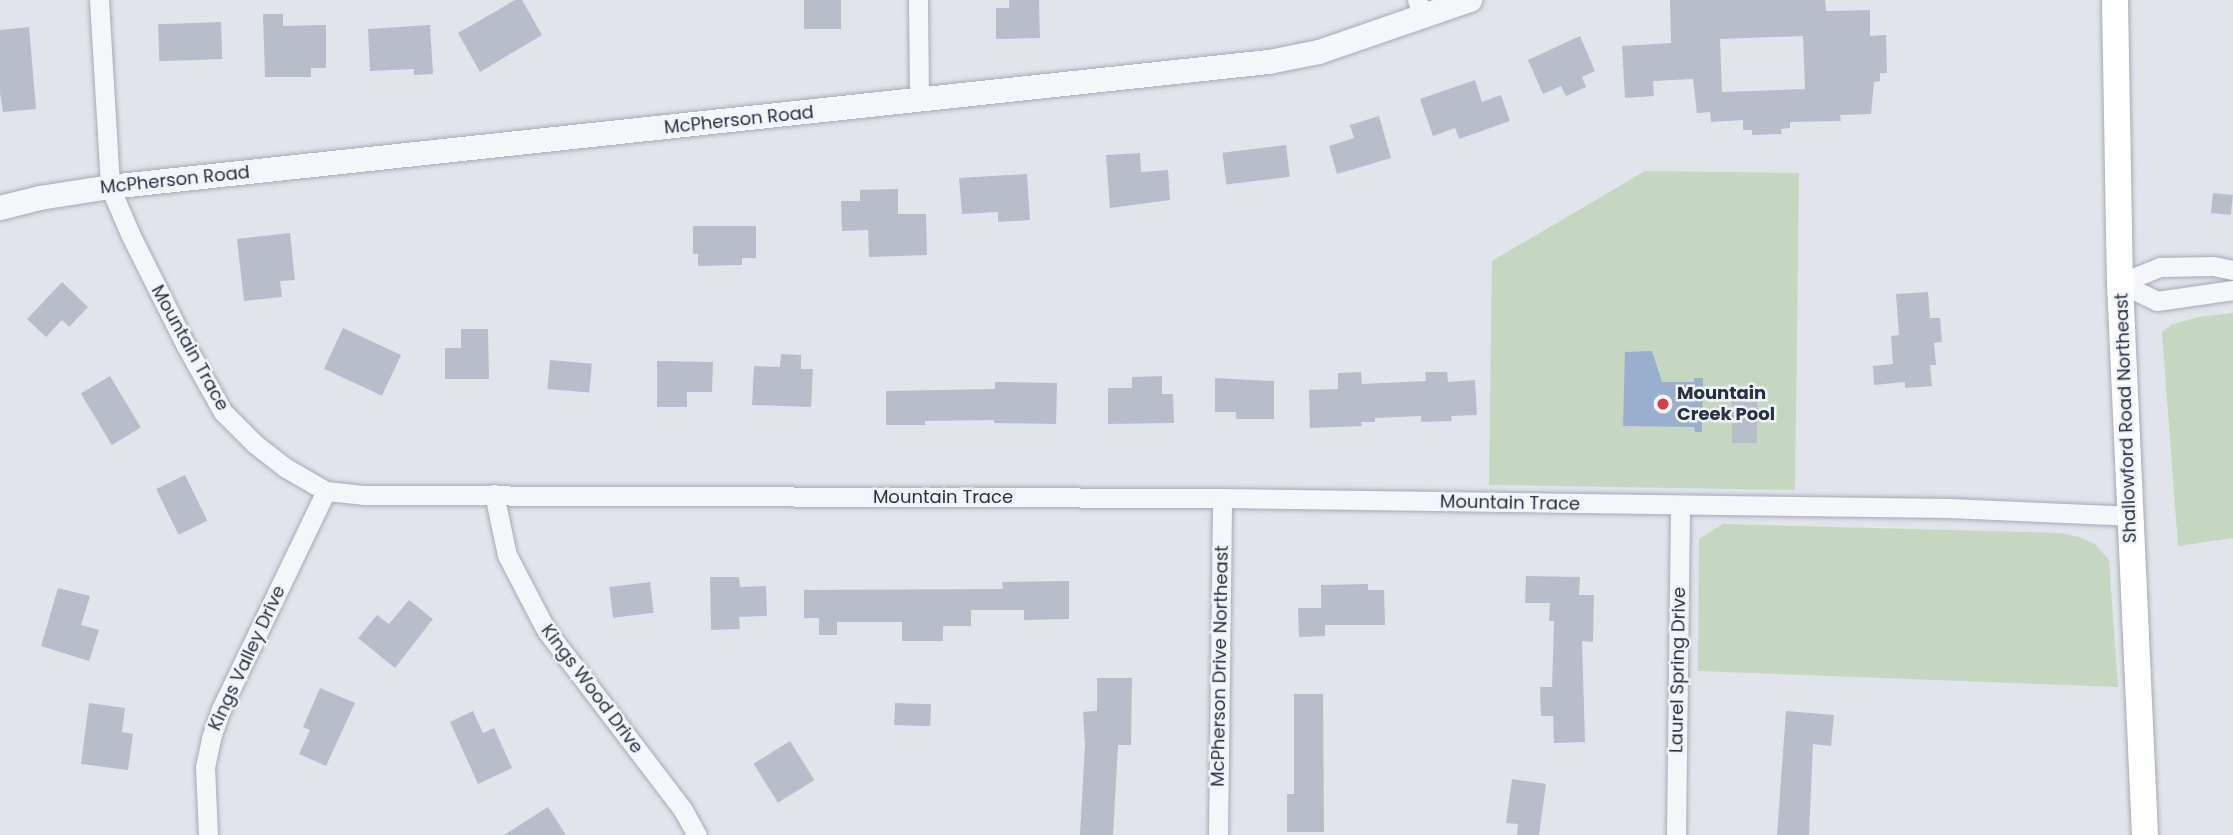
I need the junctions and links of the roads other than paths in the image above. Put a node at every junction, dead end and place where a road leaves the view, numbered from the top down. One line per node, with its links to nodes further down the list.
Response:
1 (99, 0): 7 (street, Mountain Trace)
2 (918, 0): 6 (street)
3 (1470, 0): 5 (street, McPherson Road)
4 (2115, 0): 10 (main road, Shallowford Road Northeast)
5 (1420, 9): 6 (street, McPherson Road)
6 (919, 101): 7 (street, McPherson Road)
7 (110, 187): 8 (street, McPherson Road); 12 (street, Mountain Trace)
8 (0, 208)
9 (2233, 270): 10 (street)
10 (2120, 283): 11 (street); 16 (main road, Shallowford Road Northeast)
11 (2233, 290)
12 (326, 491): 13 (street, Mountain Trace); 17 (street, Kings Valley Drive)
13 (494, 494): 14 (street, Mountain Trace); 18 (street, Kings Wood Drive)
14 (1222, 498): 15 (street, Mountain Trace); 19 (street, McPherson Drive Northeast)
15 (1680, 506): 16 (street, Mountain Trace); 20 (street, Laurel Spring Drive)
16 (2129, 516): 21 (main road, Shallowford Road Northeast)
17 (208, 835)
18 (696, 835)
19 (1218, 835)
20 (1676, 835)
21 (2145, 835)

